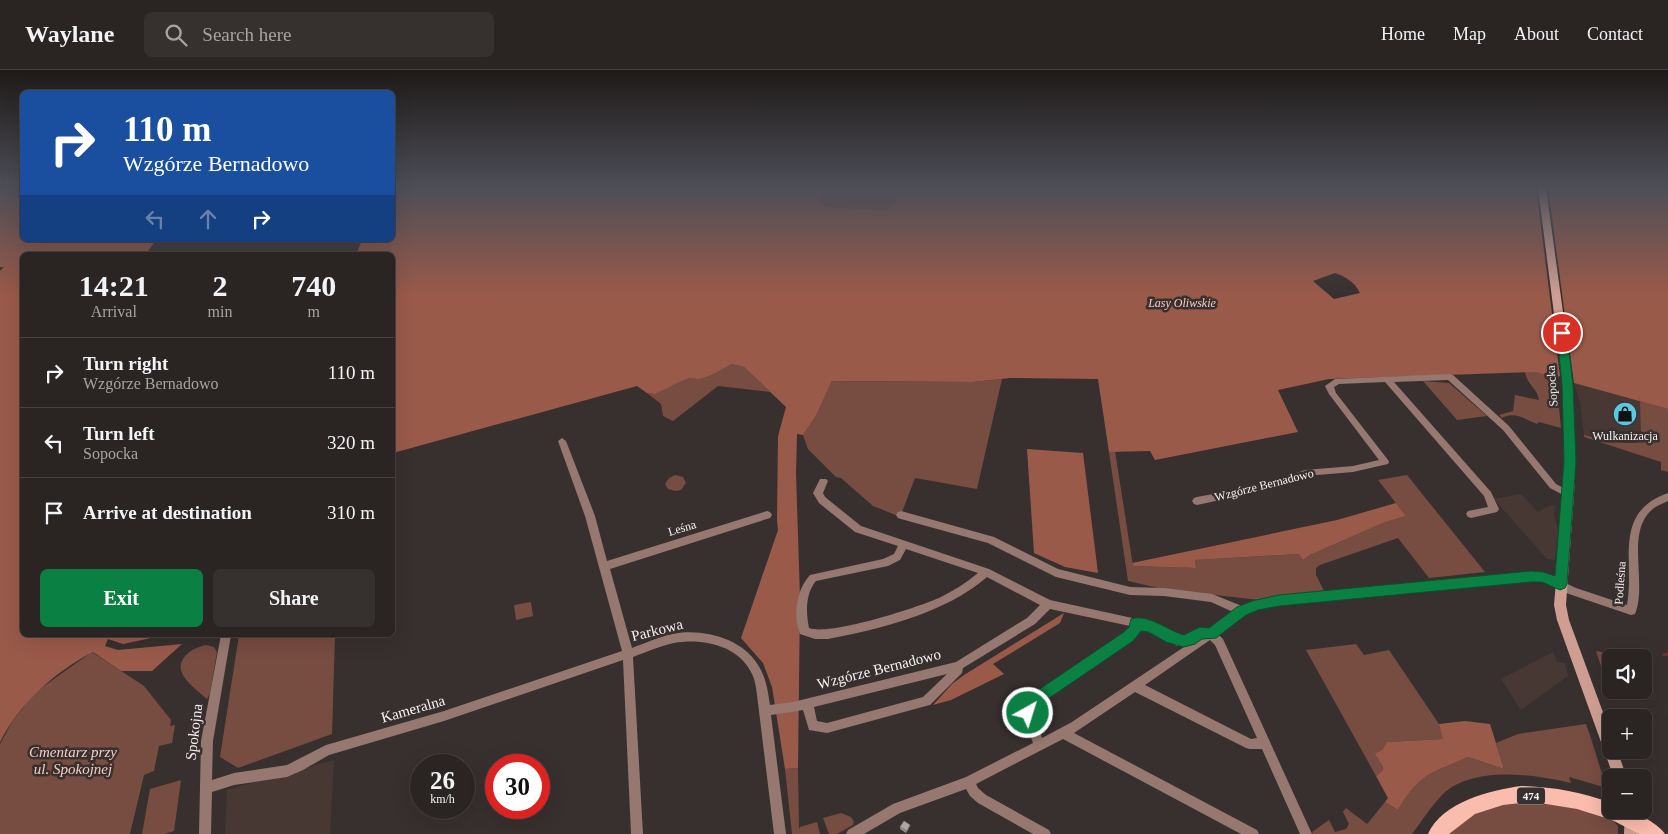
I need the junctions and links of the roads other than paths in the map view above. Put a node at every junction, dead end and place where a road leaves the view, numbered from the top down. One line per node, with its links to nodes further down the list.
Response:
1 (1547, 224): 7 (main road, Sopocka)
2 (1450, 377): 3 (street); 7 (street)
3 (1387, 379): 4 (street); 10 (street)
4 (1329, 386): 9 (street, Wzgórze Bernadowo)
5 (562, 441): 14 (street)
6 (823, 481): 13 (street)
7 (1568, 494): 16 (main road, Sopocka)
8 (1668, 497): 16 (street, Podleśna)
9 (1197, 501)
10 (1470, 514)
11 (767, 515): 14 (street, Leśna)
12 (900, 515): 18 (street)
13 (903, 545): 15 (street); 15 (street)
14 (604, 566): 22 (street)
15 (986, 572): 17 (street)
16 (1560, 584): 18 (street); 30 (main road, Sopocka)
17 (1048, 604): 19 (street); 23 (street, Wzgórze Bernadowo)
18 (1242, 611): 20 (street)
19 (1136, 624): 20 (street); 29 (street)
20 (1211, 634): 24 (street); 28 (street)
21 (226, 637): 32 (street, Spokojna)
22 (628, 652): 26 (street, Parkowa); 32 (street, Kameralna); 35 (street, Parkowa)
23 (958, 666): 25 (street, Wzgórze Bernadowo); 25 (street, Wzgórze Bernadowo)
24 (1135, 686): 27 (street); 28 (street)
25 (807, 703): 26 (street, Wzgórze Bernadowo)
26 (765, 711): 36 (street, Parkowa)
27 (1063, 732): 29 (street); 39 (street)
28 (1264, 743): 40 (street)
29 (1039, 745): 31 (street)
30 (1618, 769)
31 (969, 782): 37 (street); 38 (street)
32 (206, 788): 34 (street, Spokojna)
33 (1632, 822): 41 (main road, 474); 42 (main road, 474)
34 (206, 834)
35 (637, 834)
36 (780, 834)
37 (852, 834)
38 (1044, 834)
39 (1253, 834)
40 (1306, 834)
41 (1437, 834)
42 (1656, 834)

